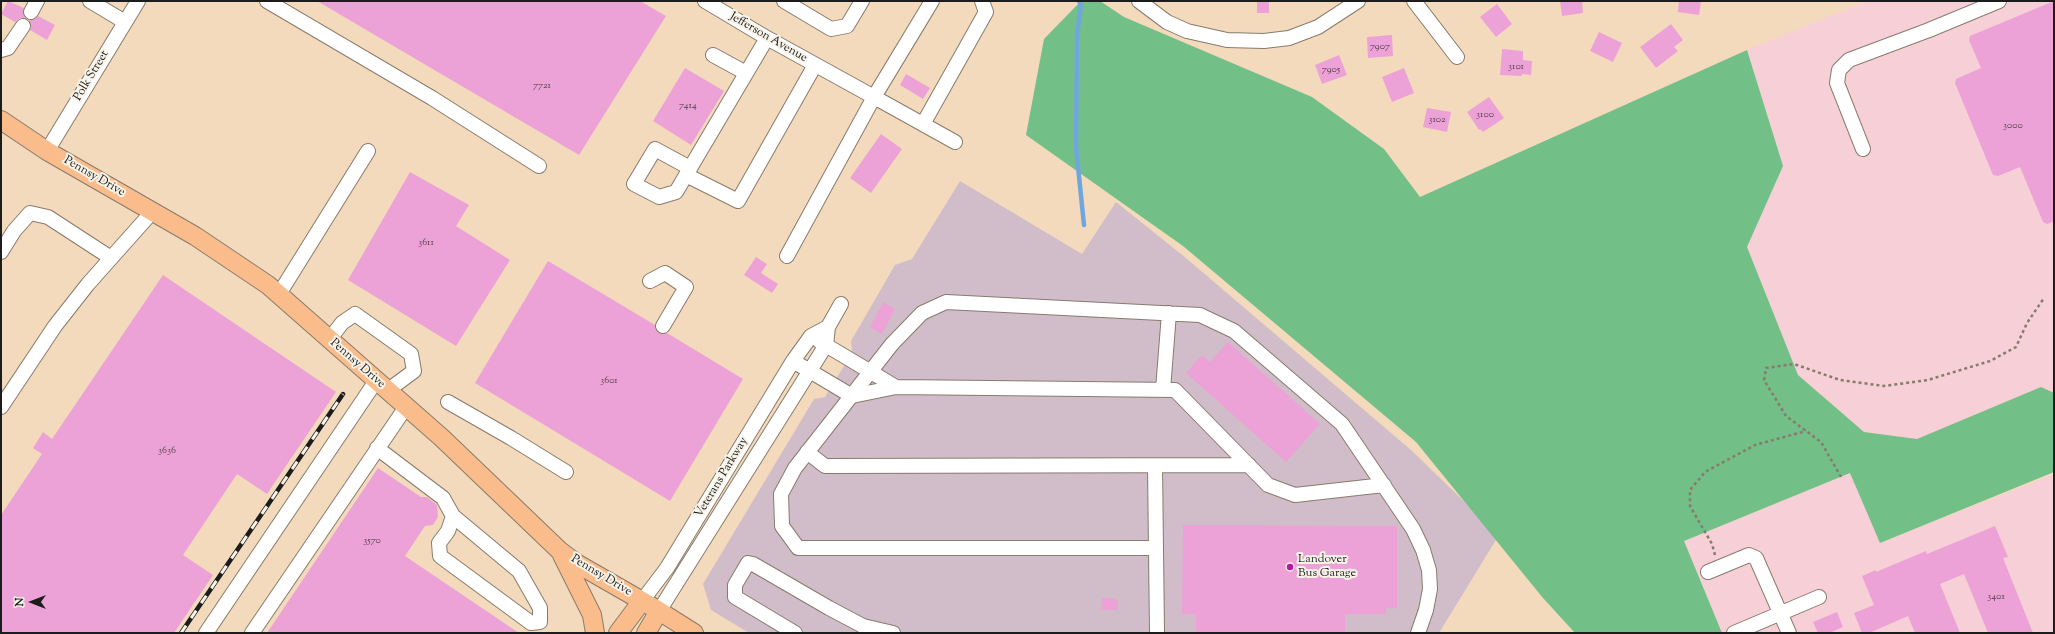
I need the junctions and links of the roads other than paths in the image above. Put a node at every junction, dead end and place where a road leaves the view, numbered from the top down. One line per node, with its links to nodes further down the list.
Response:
1 (90, 1): 13 (street)
2 (138, 1): 13 (street, Polk Street)
3 (267, 1): 28 (street)
4 (705, 1): 15 (street, Jefferson Avenue)
5 (784, 1): 6 (street)
6 (862, 1)
7 (932, 1): 21 (street)
8 (982, 1): 23 (street)
9 (1139, 1): 10 (street)
10 (1358, 1)
11 (1414, 1): 18 (street)
12 (1998, 1): 25 (street)
13 (125, 22): 26 (street, Polk Street)
14 (23, 26): 16 (street)
15 (767, 38): 19 (street, Jefferson Avenue); 20 (street)
16 (1, 50)
17 (713, 55): 20 (street)
18 (1458, 57)
19 (814, 65): 20 (street); 21 (street, Jefferson Avenue)
20 (746, 73)
21 (874, 97): 23 (street, Jefferson Avenue); 31 (street)
22 (1, 120): 26 (main road, Pennsy Drive)
23 (923, 124): 24 (street, Jefferson Avenue)
24 (955, 142)
25 (1863, 149)
26 (47, 151): 29 (main road, Pennsy Drive)
27 (368, 151): 34 (street)
28 (539, 166)
29 (153, 211): 32 (street); 34 (main road, Pennsy Drive)
30 (1, 252): 32 (street)
31 (787, 256)
32 (111, 258): 50 (street)
33 (650, 281): 37 (street)
34 (279, 294): 40 (main road, Pennsy Drive)
35 (841, 304): 38 (street, Veterans Parkway)
36 (1170, 313): 44 (street); 47 (street); 57 (street)
37 (663, 326)
38 (828, 327): 39 (street, Veterans Parkway); 41 (street, Veterans Parkway)
39 (811, 336): 41 (street); 42 (street, Veterans Parkway)
40 (329, 340): 45 (main road, Pennsy Drive); 45 (street)
41 (826, 345): 43 (street, Veterans Parkway); 44 (street)
42 (793, 361): 43 (street); 63 (street, Veterans Parkway)
43 (810, 371): 48 (street); 64 (street, Veterans Parkway)
44 (872, 371): 46 (street); 48 (street)
45 (381, 386): 51 (main road, Pennsy Drive); 66 (street)
46 (896, 387): 47 (street); 48 (street)
47 (1163, 390): 54 (street)
48 (852, 396): 53 (street)
49 (448, 402): 56 (street)
50 (1, 407)
51 (406, 407): 52 (street); 60 (main road, Pennsy Drive)
52 (377, 448): 58 (street); 67 (street)
53 (807, 452): 55 (street); 59 (street)
54 (1249, 465): 55 (street); 57 (street)
55 (1155, 466): 59 (street)
56 (566, 472)
57 (1384, 485): 75 (street)
58 (453, 516): 58 (street)
59 (1156, 548): 74 (street)
60 (560, 551): 63 (main road, Pennsy Drive); 68 (main road)
61 (1714, 569): 65 (street)
62 (1820, 597): 65 (street)
63 (642, 601): 64 (main road, Pennsy Drive); 69 (main road, Veterans Parkway)
64 (659, 611): 70 (main road, Veterans Parkway); 71 (main road, Pennsy Drive)
65 (1780, 613): 76 (street); 77 (street)
66 (206, 633)
67 (252, 633)
68 (595, 633)
69 (618, 633)
70 (646, 633)
71 (694, 633)
72 (795, 633): 73 (street)
73 (893, 633)
74 (1157, 633)
75 (1418, 633)
76 (1734, 633)
77 (1789, 633)

